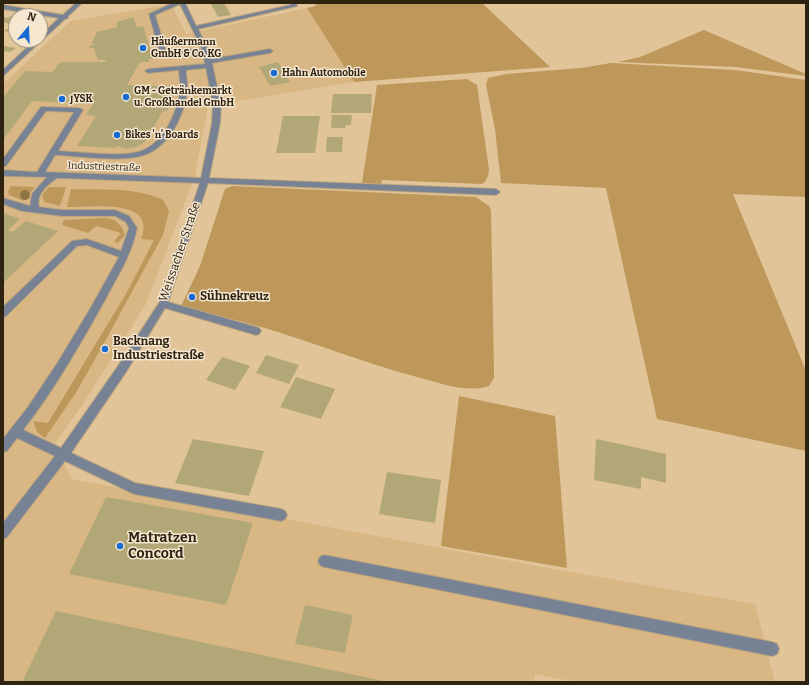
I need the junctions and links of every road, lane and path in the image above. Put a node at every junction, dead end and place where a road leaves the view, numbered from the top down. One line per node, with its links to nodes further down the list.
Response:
1 (79, 3): 6 (street)
2 (178, 3): 10 (street)
3 (182, 3): 7 (street, Weissacher Straße)
4 (293, 3): 7 (street)
5 (3, 7): 6 (street)
6 (66, 17): 8 (street)
7 (194, 28): 10 (street, Weissacher Straße)
8 (48, 33)
9 (31, 48): 15 (street)
10 (206, 50): 12 (street, Weissacher Straße)
11 (270, 51): 12 (street)
12 (209, 64): 13 (street); 22 (street, Weissacher Straße)
13 (182, 68): 14 (street); 16 (street)
14 (148, 71)
15 (3, 74)
16 (53, 153): 17 (street); 19 (street)
17 (3, 164)
18 (6, 173): 19 (street, Industriestraße); 21 (street)
19 (39, 175): 20 (street, Industriestraße)
20 (54, 176): 22 (street, Industriestraße); 25 (street)
21 (3, 180)
22 (204, 182): 23 (street, Industriestraße); 27 (street, Weissacher Straße)
23 (496, 192)
24 (3, 201): 25 (street)
25 (34, 208): 26 (street)
26 (124, 255): 28 (street); 30 (street)
27 (163, 304): 29 (street); 32 (street, Weissacher Straße)
28 (3, 313)
29 (256, 331)
30 (15, 432): 31 (street); 32 (street)
31 (3, 446)
32 (63, 454): 33 (street); 34 (street, Weissacher Straße)
33 (281, 514)
34 (3, 533)
35 (324, 561): 36 (street)
36 (772, 649)

